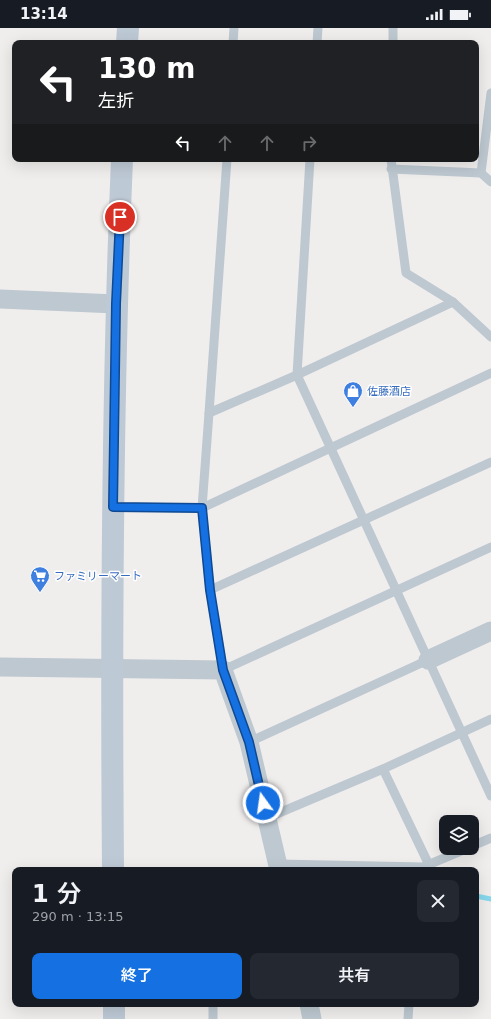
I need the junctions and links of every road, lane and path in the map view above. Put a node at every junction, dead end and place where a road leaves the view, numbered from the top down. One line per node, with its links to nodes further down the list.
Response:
1 (128, 28): 5 (street)
2 (234, 28): 6 (lane)
3 (318, 28): 7 (lane)
4 (393, 28): 8 (lane)
5 (127, 40)
6 (233, 40)
7 (317, 40)
8 (393, 40)
9 (491, 93): 15 (lane)
10 (122, 162): 19 (street)
11 (227, 162): 23 (lane)
12 (310, 162): 22 (lane)
13 (392, 162): 14 (lane)
14 (391, 169): 15 (lane); 18 (lane)
15 (481, 173): 16 (lane)
16 (491, 182)
17 (0, 298): 19 (street)
18 (453, 302): 20 (lane); 22 (lane)
19 (116, 304): 26 (street)
20 (491, 337)
21 (491, 373): 24 (lane)
22 (297, 375): 23 (lane); 24 (lane)
23 (209, 413): 27 (lane)
24 (332, 448): 27 (lane); 28 (lane)
25 (491, 462): 28 (lane)
26 (113, 507): 27 (lane); 35 (street)
27 (202, 508): 31 (lane)
28 (365, 520): 30 (lane); 31 (lane)
29 (491, 547): 30 (lane)
30 (397, 589): 33 (lane); 36 (lane)
31 (210, 590): 36 (lane)
32 (491, 631): 33 (street)
33 (428, 660): 38 (lane); 39 (lane)
34 (0, 667): 35 (street)
35 (111, 667): 36 (street); 47 (street)
36 (223, 670): 39 (street)
37 (491, 719): 38 (lane)
38 (461, 733): 40 (lane); 41 (lane)
39 (249, 742): 42 (street)
40 (383, 769): 42 (lane); 46 (lane)
41 (491, 796)
42 (267, 818): 48 (street)
43 (491, 838): 44 (lane)
44 (479, 843)
45 (452, 855): 46 (lane)
46 (429, 865): 48 (lane)
47 (113, 867)
48 (278, 867)
49 (114, 1007): 53 (street)
50 (213, 1007): 54 (lane)
51 (310, 1007): 55 (street)
52 (409, 1007): 56 (lane)
53 (114, 1019)
54 (213, 1019)
55 (312, 1019)
56 (408, 1019)

